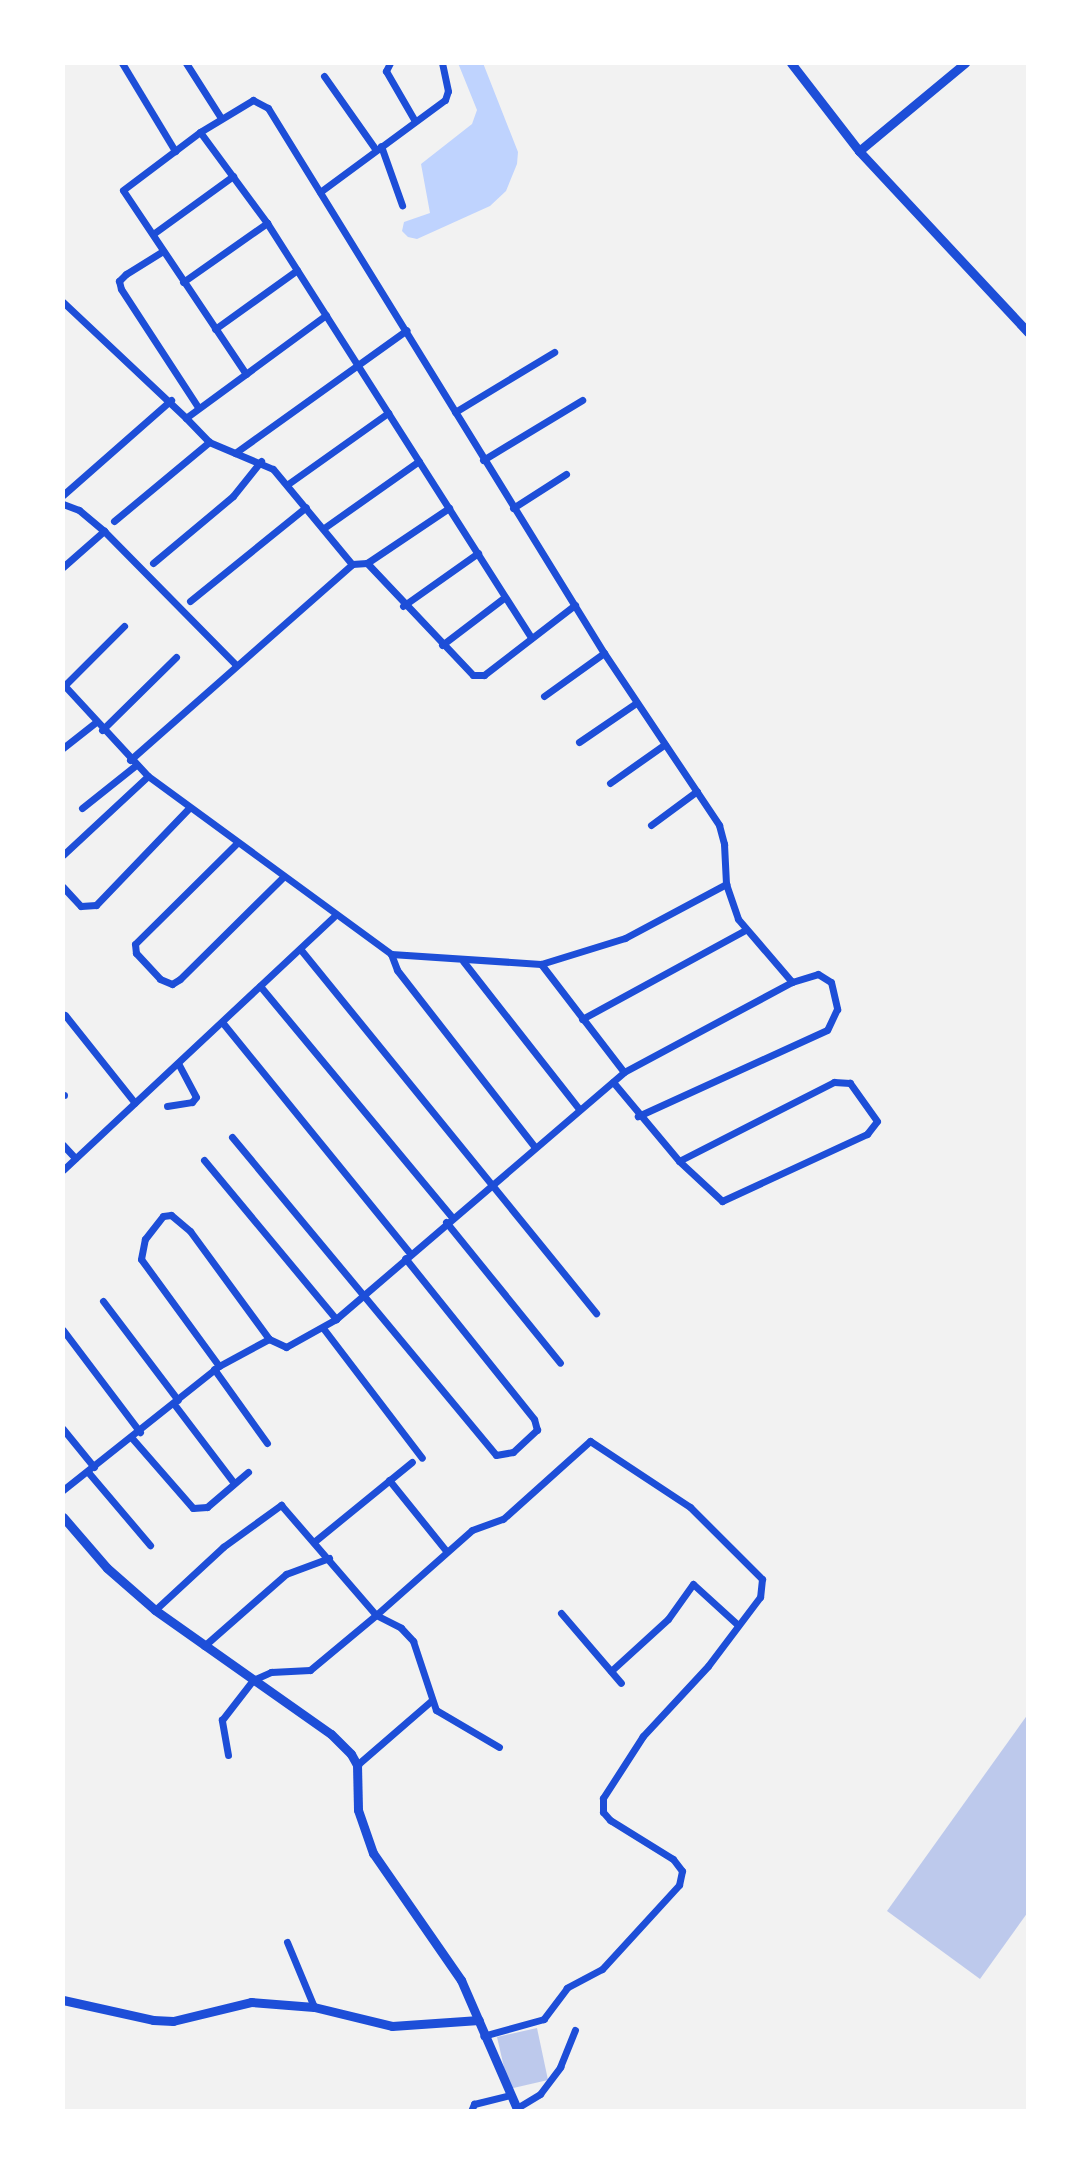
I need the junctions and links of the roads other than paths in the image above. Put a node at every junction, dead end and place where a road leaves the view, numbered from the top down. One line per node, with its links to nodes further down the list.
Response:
1 (122, 63): 12 (street)
2 (186, 63): 8 (street)
3 (390, 63): 9 (street)
4 (442, 63): 9 (street)
5 (792, 63): 13 (street)
6 (965, 63): 13 (street)
7 (324, 76): 11 (street)
8 (221, 118): 10 (street); 15 (street)
9 (415, 121): 11 (street)
10 (200, 132): 12 (street); 14 (street)
11 (379, 148): 15 (street); 16 (street)
12 (175, 151): 18 (street)
13 (859, 151): 26 (street)
14 (233, 176): 17 (street); 18 (street)
15 (320, 192): 25 (street)
16 (402, 205)
17 (267, 223): 20 (street); 21 (street)
18 (153, 234): 19 (street)
19 (163, 251): 21 (street); 32 (street)
20 (297, 270): 23 (street); 24 (street)
21 (183, 282): 24 (street)
22 (63, 302): 30 (street)
23 (326, 315): 28 (street); 29 (street)
24 (215, 330): 29 (street)
25 (407, 330): 28 (street); 33 (street)
26 (1028, 332)
27 (554, 352): 33 (street)
28 (357, 363): 34 (street); 37 (street)
29 (246, 374): 32 (street)
30 (171, 400): 35 (street); 43 (street)
31 (582, 400): 38 (street)
32 (198, 407): 35 (street)
33 (455, 412): 38 (street)
34 (388, 413): 40 (street); 42 (street)
35 (186, 418): 36 (street)
36 (209, 442): 37 (street); 48 (street)
37 (235, 453): 39 (street)
38 (483, 460): 47 (street)
39 (261, 461): 42 (street); 52 (street)
40 (419, 461): 46 (street); 49 (street)
41 (566, 474): 47 (street)
42 (288, 484): 45 (street)
43 (63, 495)
44 (63, 504): 50 (street)
45 (306, 507): 49 (street); 57 (street)
46 (449, 508): 51 (street); 53 (street)
47 (513, 508): 58 (street)
48 (114, 521)
49 (324, 528): 54 (street)
50 (104, 531): 55 (street); 65 (street)
51 (478, 554): 56 (street); 59 (street)
52 (153, 563)
53 (367, 563): 54 (street); 59 (street)
54 (352, 564): 65 (street)
55 (63, 567)
56 (505, 597): 61 (street); 62 (street)
57 (190, 601)
58 (575, 605): 61 (street); 63 (street)
59 (404, 606): 62 (street)
60 (124, 626): 66 (street)
61 (531, 638): 62 (street)
62 (442, 645)
63 (604, 653): 67 (street); 68 (street)
64 (177, 657): 70 (street)
65 (236, 665): 74 (street)
66 (64, 685): 69 (street)
67 (544, 696)
68 (636, 703): 71 (street); 72 (street)
69 (96, 722): 70 (street); 73 (street)
70 (102, 730): 74 (street)
71 (579, 742)
72 (664, 744): 76 (street); 77 (street)
73 (63, 748)
74 (133, 762): 75 (street); 78 (street)
75 (148, 776): 79 (street); 82 (street)
76 (610, 783)
77 (697, 791): 80 (street); 84 (street)
78 (82, 808)
79 (188, 809): 81 (street); 85 (street)
80 (651, 825)
81 (236, 844): 83 (street); 83 (street)
82 (63, 855)
83 (282, 878): 86 (street)
84 (726, 884): 87 (street); 91 (street)
85 (63, 887)
86 (334, 916): 88 (street); 89 (street)
87 (745, 930): 92 (street); 95 (street)
88 (301, 950): 93 (street); 111 (street)
89 (391, 954): 90 (street); 106 (street)
90 (463, 961): 91 (street); 102 (street)
91 (541, 964): 95 (street)
92 (792, 982): 98 (street); 103 (street)
93 (260, 986): 96 (street); 112 (street)
94 (65, 1015): 100 (street)
95 (582, 1019): 98 (street)
96 (222, 1022): 97 (street); 113 (street)
97 (178, 1063): 100 (street); 101 (street)
98 (624, 1072): 99 (street)
99 (613, 1082): 102 (street); 103 (street)
100 (135, 1103): 107 (street)
101 (167, 1106)
102 (579, 1109): 106 (street)
103 (638, 1116): 109 (street)
104 (232, 1138): 114 (street)
105 (63, 1145): 107 (street)
106 (535, 1147): 111 (street)
107 (75, 1158): 110 (street)
108 (204, 1160): 117 (street)
109 (679, 1161): 109 (street)
110 (63, 1170)
111 (492, 1184): 112 (street); 116 (street)
112 (449, 1220): 113 (street); 121 (street)
113 (407, 1255): 114 (street); 114 (street)
114 (364, 1295): 117 (street)
115 (103, 1301): 123 (street)
116 (596, 1313)
117 (336, 1320): 118 (street)
118 (323, 1328): 120 (street); 128 (street)
119 (63, 1330): 125 (street)
120 (269, 1339): 122 (street); 122 (street)
121 (560, 1363)
122 (217, 1367): 123 (street); 127 (street)
123 (176, 1402): 125 (street); 133 (street)
124 (63, 1429): 130 (street)
125 (140, 1432): 126 (street)
126 (131, 1437): 130 (street); 133 (street)
127 (267, 1443)
128 (422, 1458)
129 (412, 1462): 132 (street)
130 (91, 1469): 134 (street); 137 (street)
131 (248, 1472): 133 (street)
132 (389, 1480): 136 (street); 138 (street)
133 (234, 1483)
134 (63, 1490)
135 (63, 1517): 140 (street)
136 (315, 1541): 139 (street); 140 (street)
137 (150, 1545)
138 (447, 1552): 142 (street); 143 (street)
139 (329, 1558): 142 (street); 144 (street)
140 (155, 1610): 144 (street)
141 (561, 1613): 145 (street)
142 (376, 1615): 146 (street); 148 (street)
143 (738, 1625): 145 (street); 157 (street)
144 (204, 1646): 146 (street)
145 (611, 1671): 147 (street)
146 (253, 1680): 150 (street); 151 (street)
147 (621, 1683)
148 (430, 1701): 149 (street); 151 (street)
149 (499, 1747)
150 (228, 1755)
151 (357, 1765): 155 (street)
152 (287, 1942): 154 (street)
153 (63, 2000): 154 (street)
154 (314, 2007): 155 (street)
155 (479, 2020): 157 (street)
156 (575, 2030): 159 (street)
157 (484, 2036): 158 (street)
158 (509, 2095): 159 (street); 160 (street)
159 (517, 2110)
160 (471, 2111)

